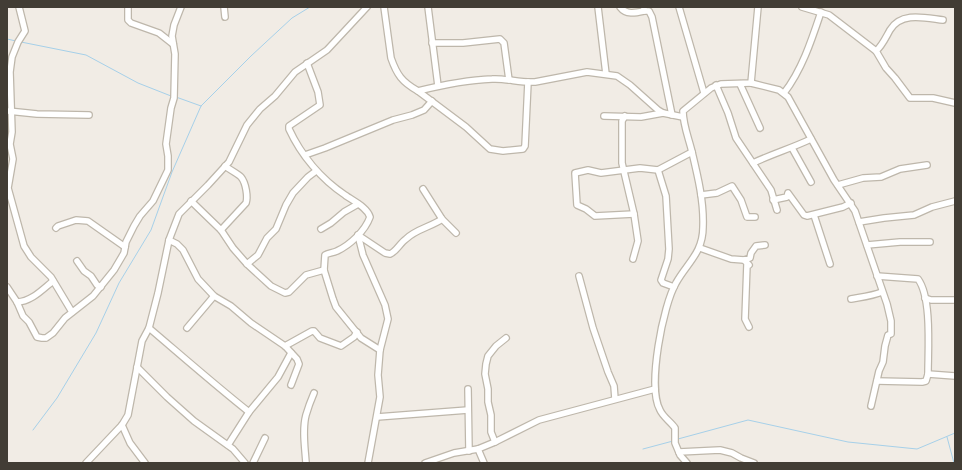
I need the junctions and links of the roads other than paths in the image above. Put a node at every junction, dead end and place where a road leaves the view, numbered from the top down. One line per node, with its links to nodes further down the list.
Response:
1 (19, 7): 33 (street)
2 (128, 7): 18 (street)
3 (182, 7): 18 (street)
4 (224, 7): 15 (street)
5 (367, 7): 20 (street)
6 (384, 7): 28 (street)
7 (428, 7): 17 (street)
8 (598, 7): 21 (street)
9 (620, 7): 13 (street)
10 (679, 7): 29 (street)
11 (758, 7): 24 (street)
12 (802, 7): 14 (street)
13 (644, 9): 36 (street)
14 (821, 12): 19 (street); 30 (street)
15 (225, 17)
16 (943, 20): 19 (street)
17 (432, 43): 22 (street); 27 (street)
18 (172, 44): 75 (street)
19 (876, 50): 32 (street)
20 (307, 63): 44 (street); 47 (street)
21 (606, 74): 23 (street); 34 (street)
22 (509, 80): 23 (street); 27 (street)
23 (528, 82): 31 (street)
24 (751, 83): 25 (street); 30 (street)
25 (740, 84): 26 (street); 40 (street)
26 (716, 85): 29 (street); 45 (street)
27 (438, 86): 28 (street)
28 (418, 91): 31 (street)
29 (704, 93): 39 (street)
30 (784, 93): 41 (street)
31 (432, 101): 44 (street)
32 (955, 103)
33 (9, 111): 35 (street); 85 (street)
34 (663, 113): 36 (street); 38 (street)
35 (89, 115)
36 (672, 115): 39 (street)
37 (604, 116): 38 (street)
38 (625, 116): 48 (street)
39 (683, 117): 43 (street)
40 (760, 128)
41 (811, 139): 42 (street); 52 (street)
42 (792, 148): 45 (street); 51 (street)
43 (692, 152): 49 (street); 54 (street)
44 (305, 155): 50 (street)
45 (753, 163): 55 (street)
46 (928, 165): 52 (street)
47 (225, 166): 56 (street); 68 (street)
48 (623, 169): 49 (street); 61 (street); 61 (street)
49 (658, 170): 88 (street)
50 (316, 171): 59 (street); 80 (street)
51 (811, 182)
52 (838, 185): 58 (street)
53 (423, 189): 64 (street)
54 (701, 195): 63 (street); 76 (street)
55 (773, 200): 60 (street); 62 (street)
56 (191, 201): 68 (street); 71 (street)
57 (955, 201): 65 (street)
58 (851, 203): 62 (street); 65 (street)
59 (358, 204): 67 (street); 70 (street)
60 (777, 210)
61 (634, 214): 77 (street)
62 (814, 215): 81 (street)
63 (755, 217)
64 (442, 219): 69 (street); 70 (street)
65 (859, 222): 74 (street)
66 (56, 228): 75 (street)
67 (321, 229)
68 (221, 230): 80 (street)
69 (456, 233)
70 (358, 235): 82 (street); 102 (street)
71 (169, 240): 90 (street); 97 (street)
72 (930, 242): 74 (street)
73 (765, 245): 78 (street)
74 (867, 245): 84 (street)
75 (125, 247): 87 (street)
76 (700, 248): 78 (street); 88 (street)
77 (633, 259)
78 (744, 260): 96 (street)
79 (77, 261): 87 (street)
80 (247, 264): 82 (street)
81 (830, 264)
82 (324, 270): 99 (street)
83 (579, 276): 112 (street)
84 (877, 276): 89 (street); 92 (street)
85 (53, 281): 94 (street); 95 (street)
86 (7, 287): 94 (street)
87 (101, 287): 95 (street)
88 (674, 287): 110 (street)
89 (882, 292): 91 (street); 107 (street)
90 (214, 296): 98 (street); 101 (street)
91 (851, 298)
92 (925, 298): 93 (street); 105 (street)
93 (955, 300)
94 (17, 302): 95 (street)
95 (72, 312)
96 (749, 327)
97 (148, 328): 104 (street); 115 (street)
98 (187, 328)
99 (357, 332): 101 (street); 102 (street)
100 (506, 338): 119 (street)
101 (285, 346): 103 (street)
102 (380, 350): 116 (street)
103 (291, 353): 108 (street); 115 (street)
104 (137, 367): 117 (street); 120 (street)
105 (928, 374): 106 (street); 107 (street)
106 (955, 376)
107 (877, 381): 113 (street)
108 (291, 385)
109 (468, 389): 114 (street)
110 (656, 389): 112 (street); 123 (street)
111 (314, 394): 128 (street)
112 (615, 400): 119 (street)
113 (871, 406)
114 (468, 410): 116 (street); 122 (street)
115 (249, 412): 120 (street)
116 (378, 417): 129 (street)
117 (122, 425): 124 (street); 125 (street)
118 (265, 438): 127 (street)
119 (495, 442): 121 (street)
120 (228, 445): 126 (street)
121 (478, 449): 122 (street); 131 (street)
122 (469, 451): 130 (street)
123 (679, 452): 132 (street); 133 (street)
124 (86, 463)
125 (145, 463)
126 (244, 463)
127 (253, 463)
128 (306, 463)
129 (368, 463)
130 (425, 463)
131 (484, 463)
132 (686, 463)
133 (754, 463)

